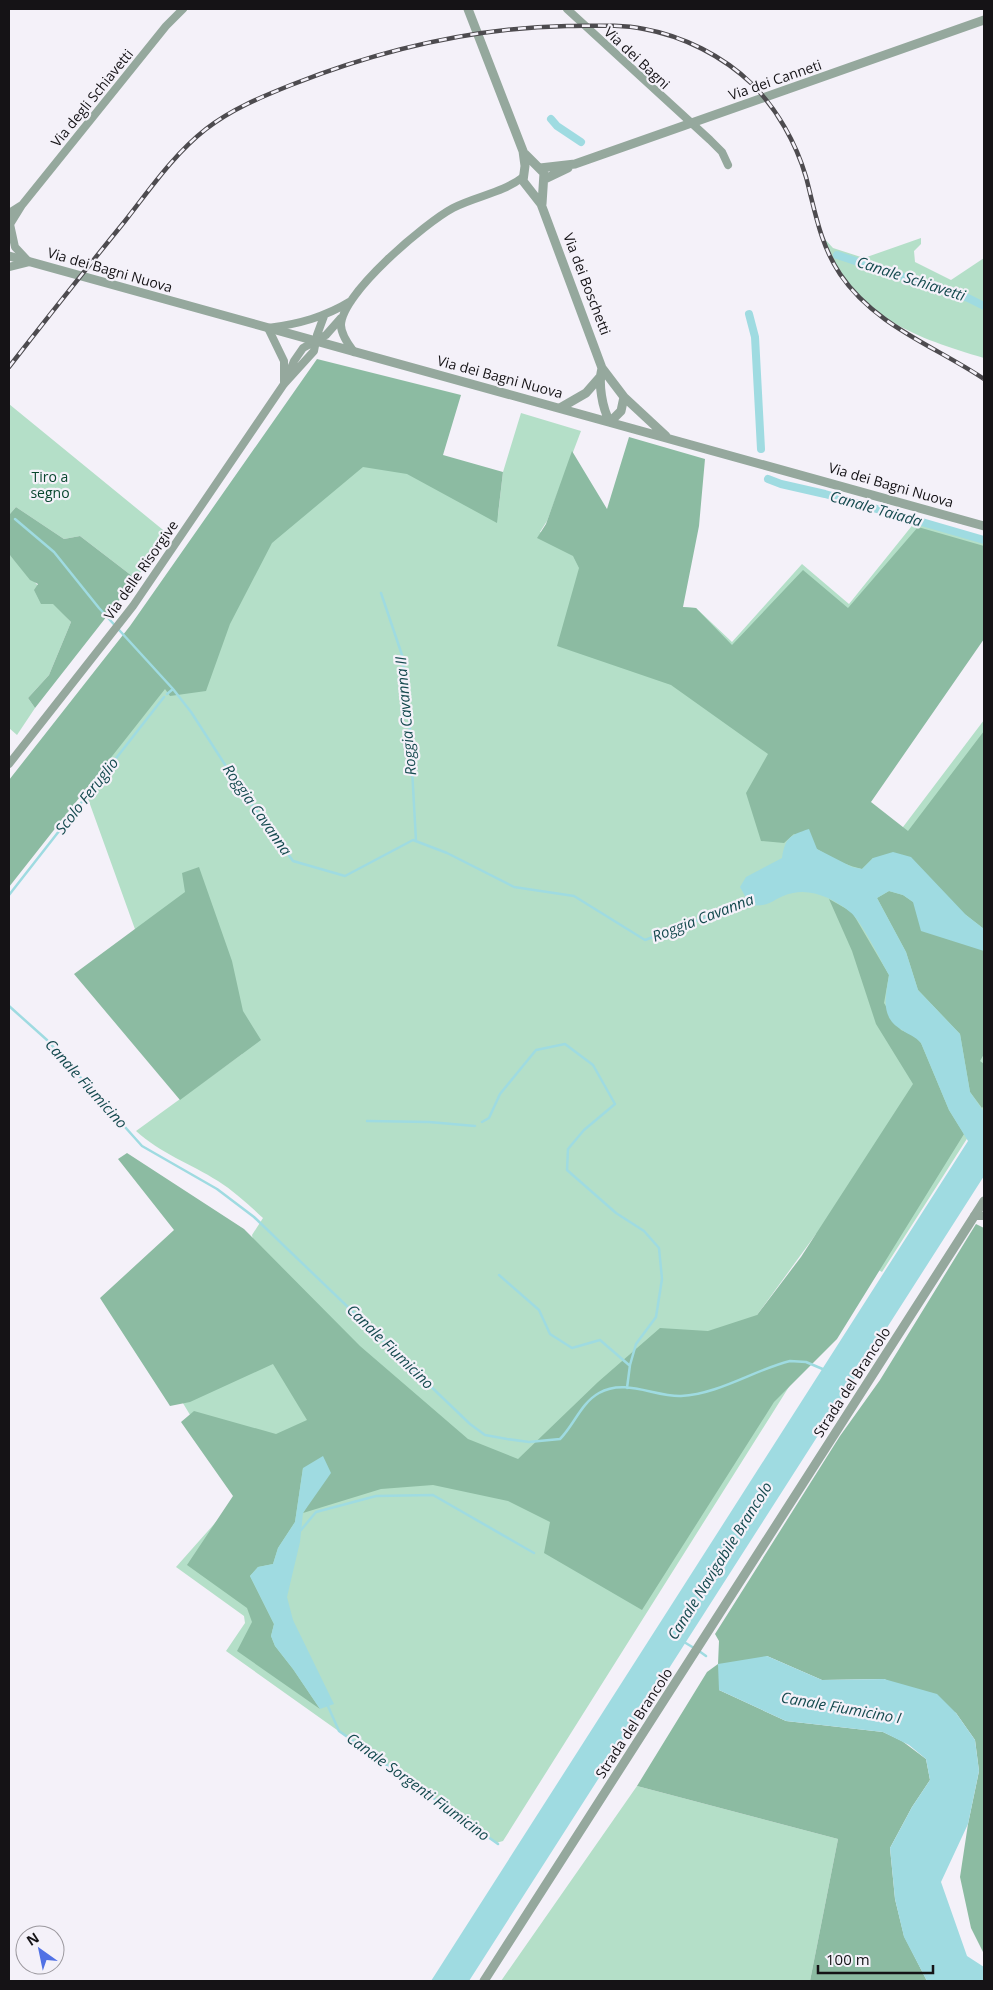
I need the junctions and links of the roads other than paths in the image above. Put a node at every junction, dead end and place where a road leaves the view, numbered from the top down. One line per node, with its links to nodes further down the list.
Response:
1 (183, 9): 14 (street, Via degli Schiavetti)
2 (468, 9): 6 (street, Via dei Boschetti)
3 (567, 9): 5 (street, Via dei Bagni)
4 (984, 20): 5 (street, Via dei Canneti)
5 (691, 123): 7 (street, Via dei Canneti); 8 (street, Via dei Bagni)
6 (523, 151): 9 (street, Via dei Boschetti); 10 (street, Via dei Boschetti)
7 (575, 164): 9 (street, Via dei Canneti); 11 (street, Via dei Canneti)
8 (728, 165)
9 (538, 168): 10 (street); 11 (street, Via dei Boschetti)
10 (524, 174): 12 (street); 13 (street, Via dei Boschetti)
11 (543, 182): 13 (street); 15 (street, Via dei Boschetti)
12 (505, 188): 13 (street); 21 (street)
13 (529, 188): 15 (street, Via dei Boschetti)
14 (22, 205): 16 (street, Via degli Schiavetti); 17 (street, Via degli Schiavetti)
15 (544, 211): 27 (street, Via dei Boschetti)
16 (9, 214)
17 (10, 225): 19 (street, Via degli Schiavetti)
18 (9, 256): 19 (street, Via dei Bagni Nuova)
19 (29, 262): 20 (street); 24 (street, Via dei Bagni Nuova)
20 (9, 267)
21 (352, 300): 22 (street); 23 (street)
22 (324, 316): 24 (street); 25 (street)
23 (343, 316): 25 (street); 26 (street)
24 (268, 328): 25 (street, Via dei Bagni Nuova); 28 (street)
25 (315, 342): 26 (street, Via dei Bagni Nuova); 28 (street, Via delle Risorgive)
26 (354, 352): 30 (street, Via dei Bagni Nuova)
27 (601, 373): 29 (street, Via dei Boschetti); 30 (street); 31 (street, Via dei Boschetti)
28 (284, 384): 34 (street, Via delle Risorgive)
29 (624, 397): 31 (street); 32 (street, Via dei Boschetti)
30 (560, 408): 31 (street, Via dei Bagni Nuova)
31 (610, 422): 32 (street, Via dei Bagni Nuova)
32 (668, 438): 33 (street, Via dei Bagni Nuova)
33 (984, 526)
34 (9, 764)
35 (983, 1206): 36 (street, Strada del Brancolo)
36 (974, 1216): 37 (street); 38 (street, Strada del Brancolo)
37 (984, 1216)
38 (484, 1981)

